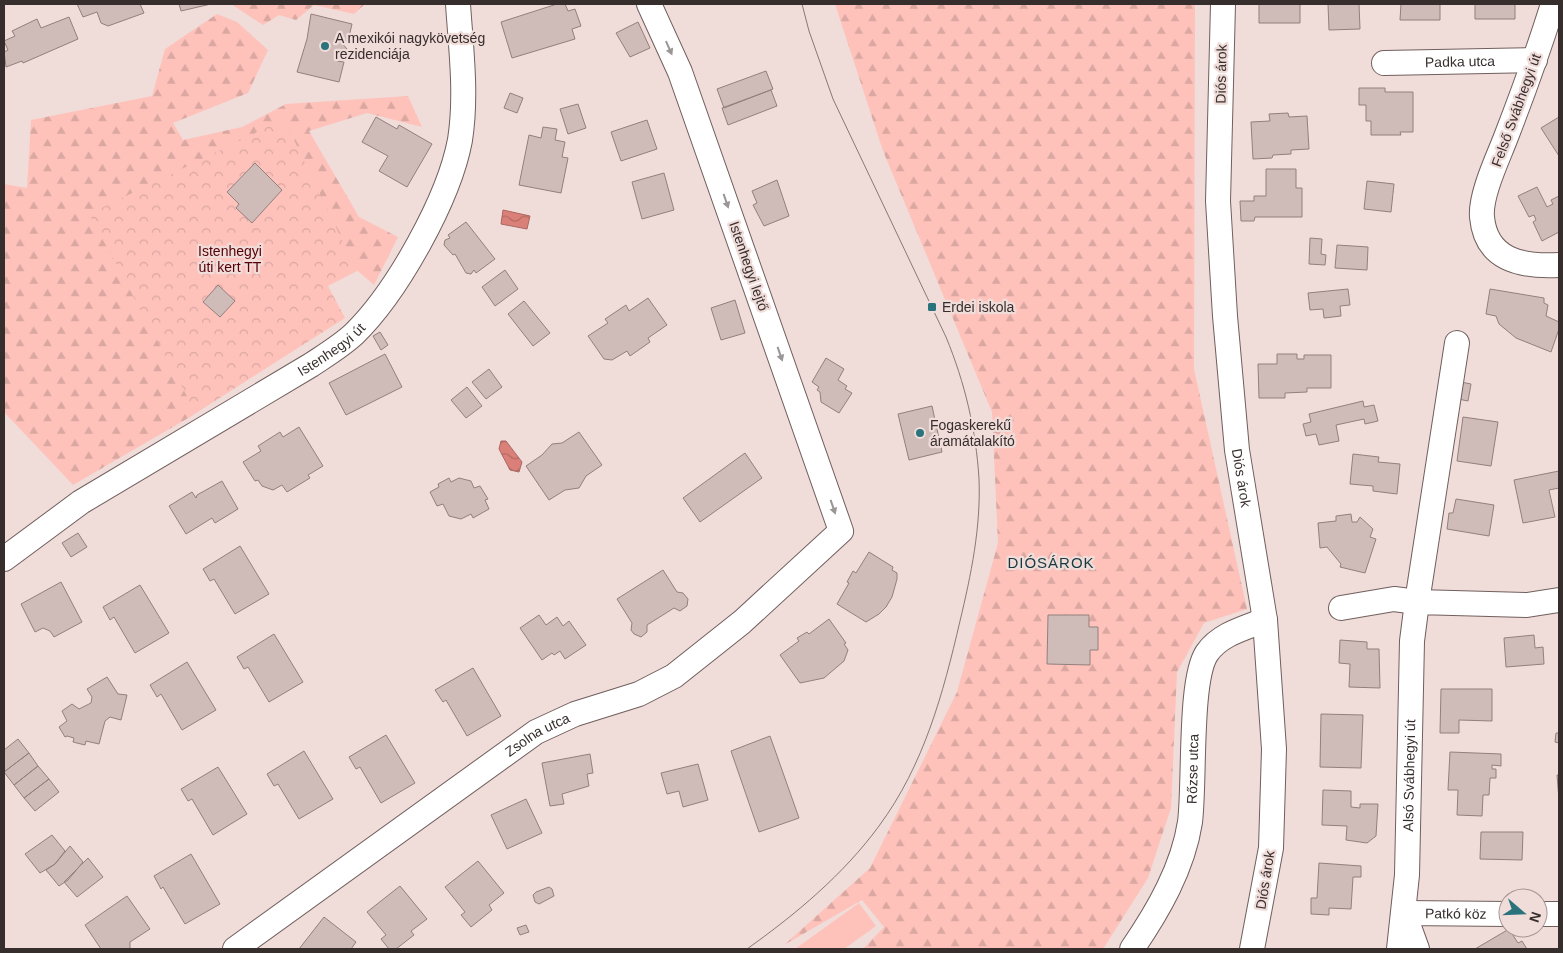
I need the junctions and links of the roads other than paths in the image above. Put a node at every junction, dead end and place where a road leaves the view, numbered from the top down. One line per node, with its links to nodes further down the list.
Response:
1 (458, 4): 10 (street, Istenhegyi út)
2 (649, 4): 9 (street, Istenhegyi lejtő, one-way to 9)
3 (1222, 4): 14 (street, Diós árok)
4 (1553, 4): 5 (street, Felső Svábhegyi út)
5 (1536, 60): 6 (street, Padka utca); 7 (street, Felső Svábhegyi út)
6 (1384, 64)
7 (1559, 265)
8 (1457, 344): 12 (street, Alsó Svábhegyi út)
9 (842, 531): 18 (street, Zsolna utca)
10 (4, 559)
11 (1559, 600): 12 (street)
12 (1428, 603): 13 (street); 15 (street, Alsó Svábhegyi út)
13 (1342, 608)
14 (1266, 620): 17 (street, Rőzse utca); 19 (street, Diós árok)
15 (1404, 913): 16 (street, Patkó köz); 20 (street, Alsó Svábhegyi út); 21 (street)
16 (1498, 914)
17 (1130, 947)
18 (234, 949)
19 (1252, 949)
20 (1399, 949)
21 (1417, 949)

